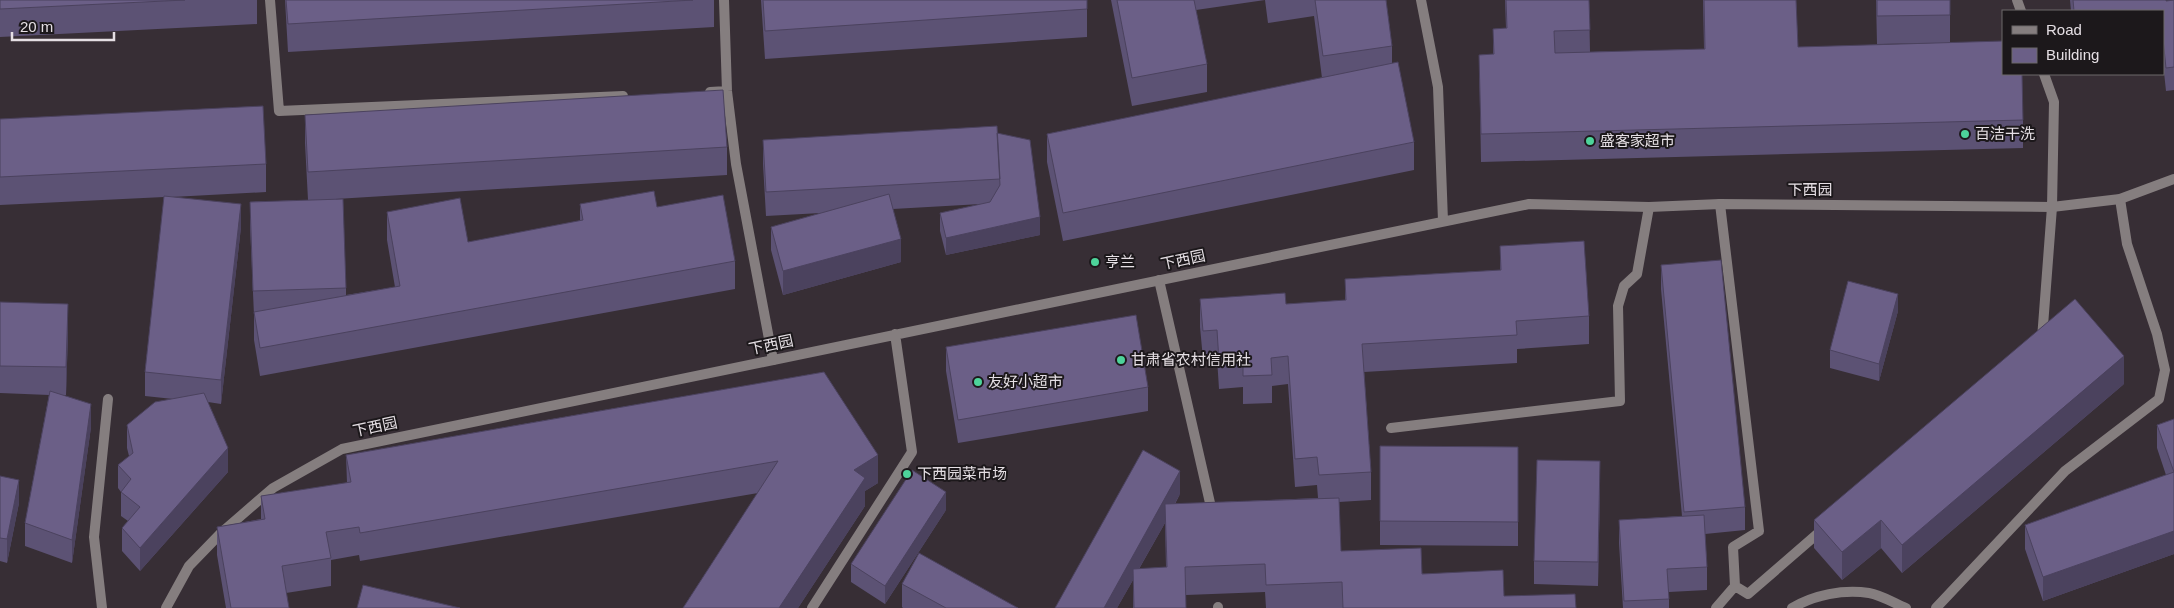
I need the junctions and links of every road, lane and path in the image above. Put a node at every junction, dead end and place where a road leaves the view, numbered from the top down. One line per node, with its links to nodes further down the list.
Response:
1 (270, 0): 7 (street)
2 (724, 0): 5 (street)
3 (1421, 0): 13 (street)
4 (2044, 75): 12 (street)
5 (727, 91): 6 (street); 17 (street)
6 (697, 93)
7 (637, 95)
8 (2174, 179): 9 (street, 下西园)
9 (2120, 199): 12 (street, 下西园); 29 (street)
10 (1720, 204): 11 (street, 下西园); 12 (street, 下西园); 22 (street)
11 (1650, 207): 13 (street, 下西园); 19 (street)
12 (2052, 207): 16 (street)
13 (1444, 221): 14 (street, 下西园)
14 (1160, 280): 15 (street, 下西园); 20 (street)
15 (895, 334): 17 (street, 下西园); 25 (street)
16 (2034, 346)
17 (773, 360): 24 (street, 下西园)
18 (108, 399): 23 (street)
19 (1391, 428)
20 (1213, 519)
21 (1831, 522): 22 (street)
22 (1735, 586): 26 (street)
23 (102, 608)
24 (166, 608)
25 (812, 608)
26 (1716, 608)
27 (1792, 608): 28 (street)
28 (1906, 608)
29 (1936, 608)

